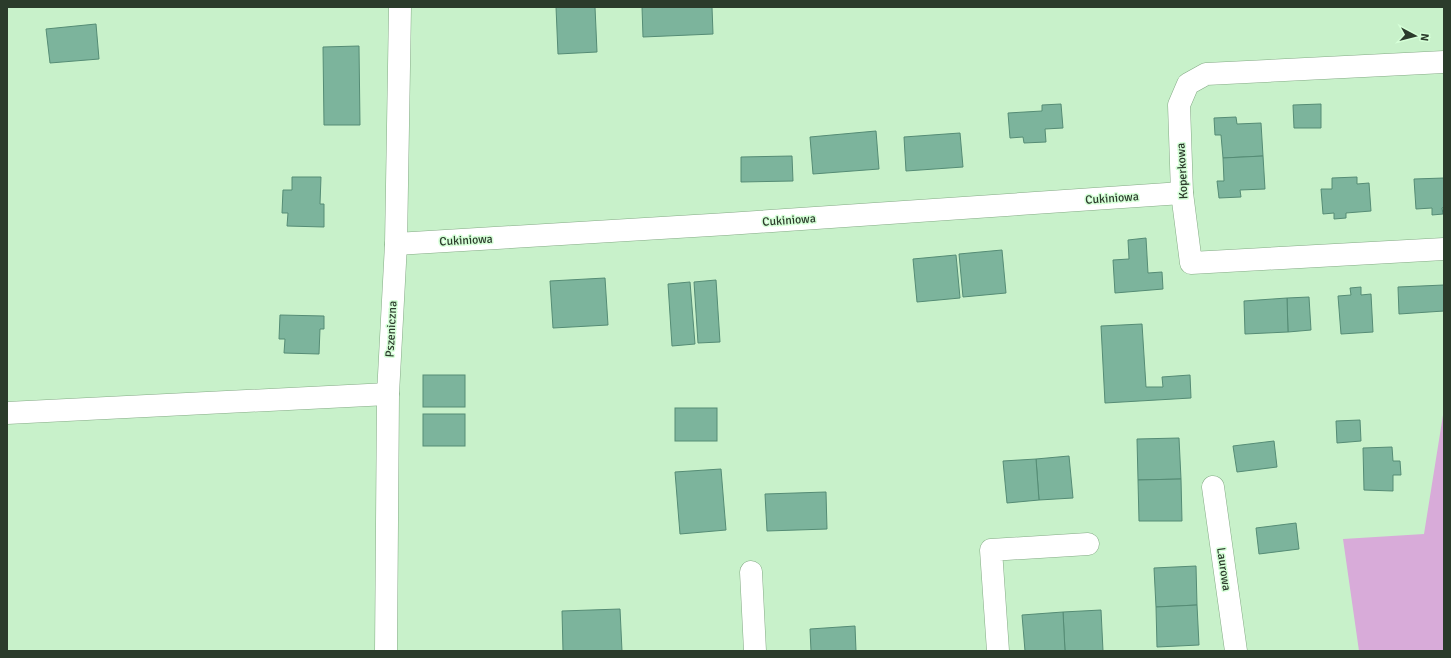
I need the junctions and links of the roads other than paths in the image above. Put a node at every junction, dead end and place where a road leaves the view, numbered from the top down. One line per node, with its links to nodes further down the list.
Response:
1 (400, 7): 4 (street, Pszeniczna)
2 (1444, 62): 3 (street, Koperkowa)
3 (1182, 193): 4 (street, Cukiniowa); 5 (street, Koperkowa)
4 (396, 244): 6 (street, Pszeniczna)
5 (1444, 249)
6 (388, 394): 7 (street); 11 (street, Pszeniczna)
7 (7, 413)
8 (1213, 487): 14 (street, Laurowa)
9 (1088, 544): 13 (street)
10 (751, 572): 12 (street)
11 (386, 651)
12 (755, 651)
13 (998, 651)
14 (1236, 651)

